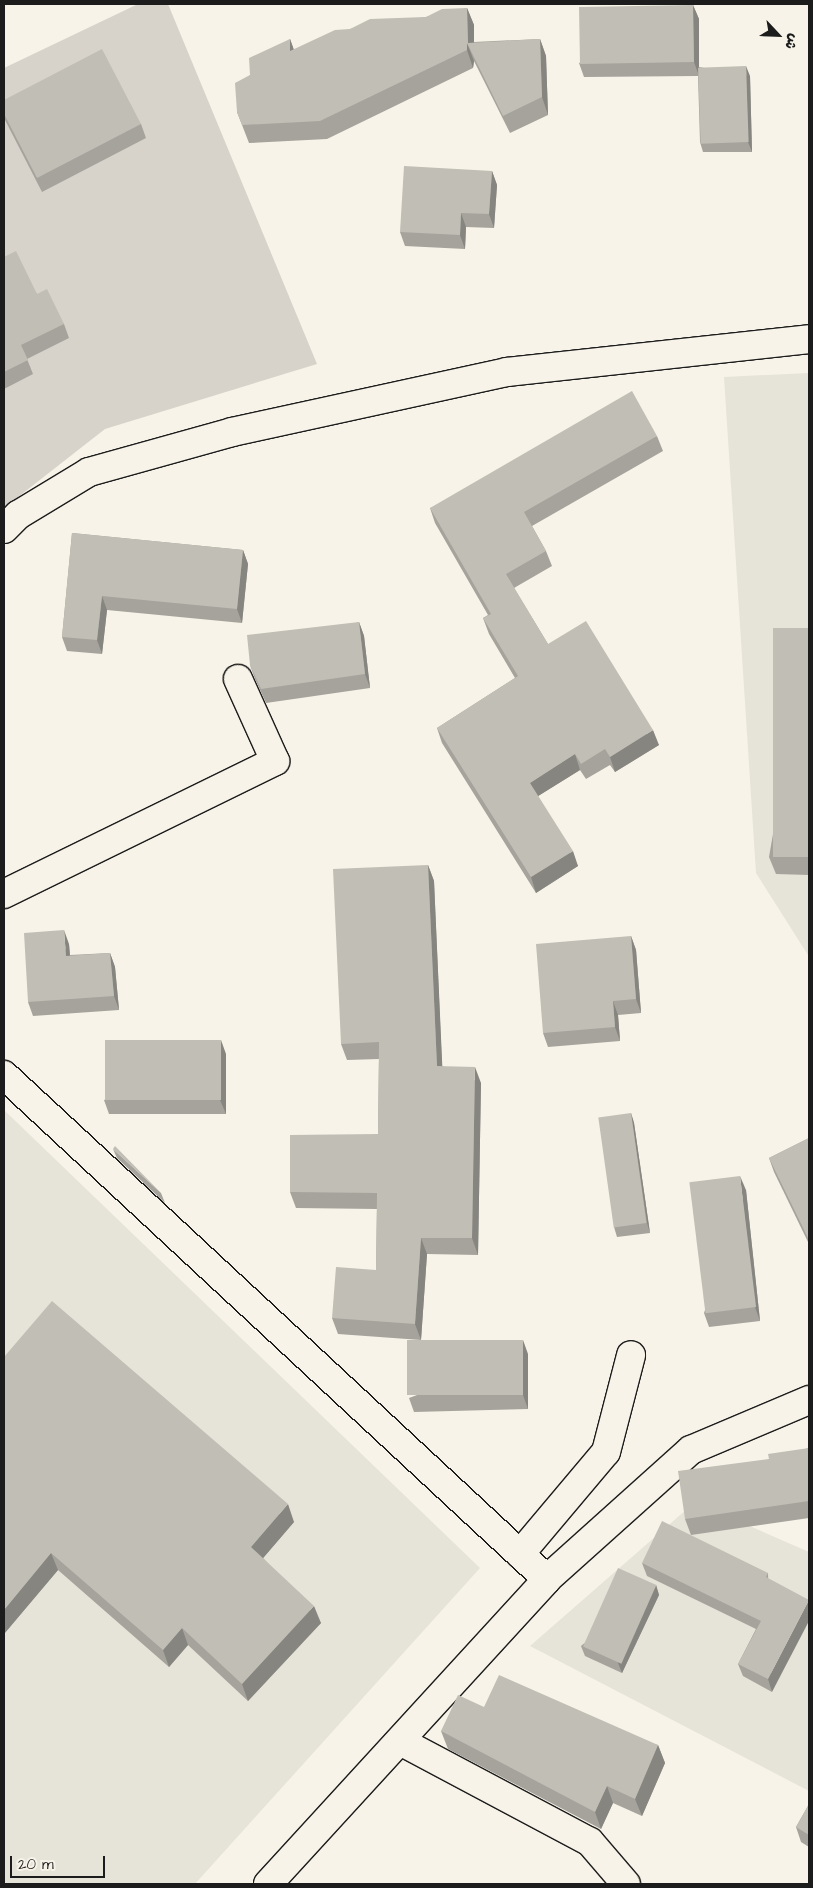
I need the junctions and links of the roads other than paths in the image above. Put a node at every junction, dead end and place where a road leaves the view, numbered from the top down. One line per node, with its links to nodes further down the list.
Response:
1 (809, 339): 2 (street)
2 (4, 529)
3 (238, 679): 4 (street)
4 (4, 894)
5 (4, 1075): 8 (street)
6 (631, 1355): 8 (street)
7 (809, 1400): 9 (street)
8 (520, 1554): 9 (street)
9 (547, 1579): 10 (street)
10 (400, 1741): 11 (street); 12 (street)
11 (268, 1884)
12 (626, 1884)

